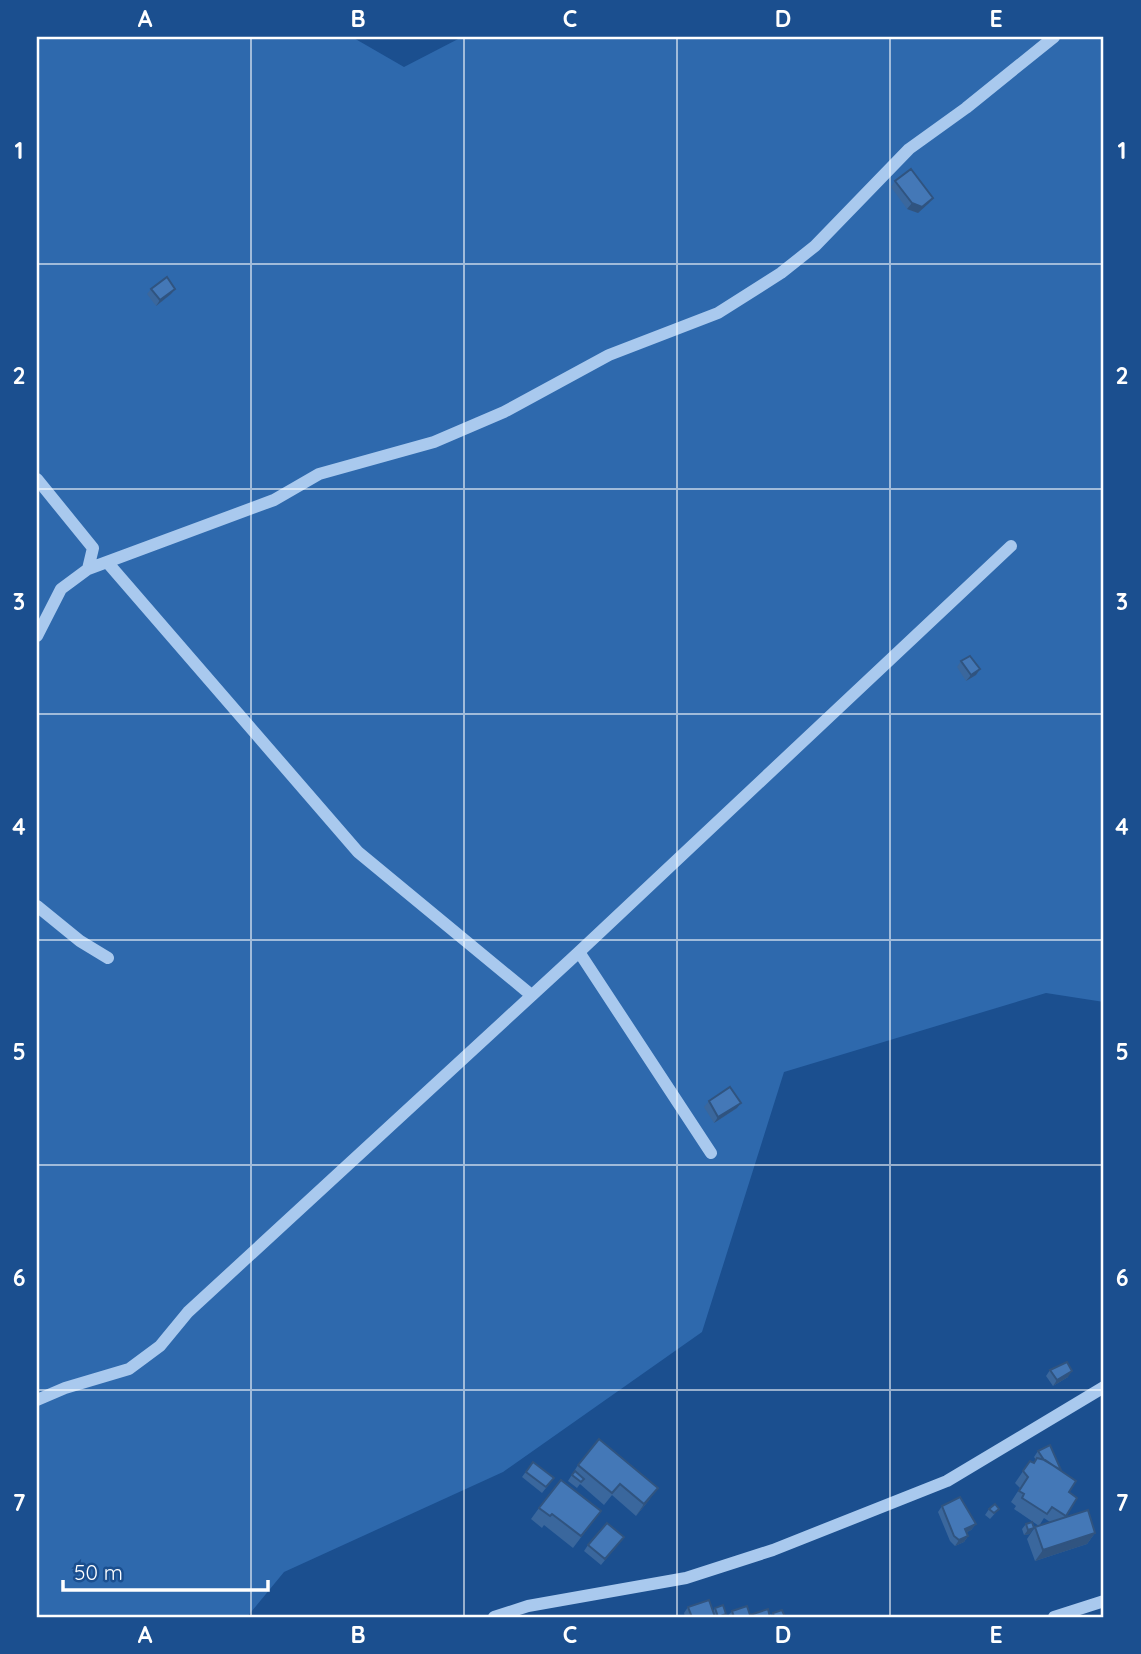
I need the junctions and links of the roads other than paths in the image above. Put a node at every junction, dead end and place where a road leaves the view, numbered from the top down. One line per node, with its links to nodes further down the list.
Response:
1 (1055, 37): 4 (street)
2 (37, 480): 5 (street)
3 (1011, 545): 8 (street)
4 (107, 562): 5 (street); 10 (street)
5 (88, 569): 6 (street)
6 (37, 636)
7 (37, 906): 9 (street)
8 (579, 952): 10 (street); 11 (street)
9 (108, 958)
10 (530, 993): 13 (street)
11 (711, 1153)
12 (1104, 1387): 15 (street)
13 (37, 1400)
14 (1104, 1601): 16 (street)
15 (494, 1617)
16 (1054, 1617)

